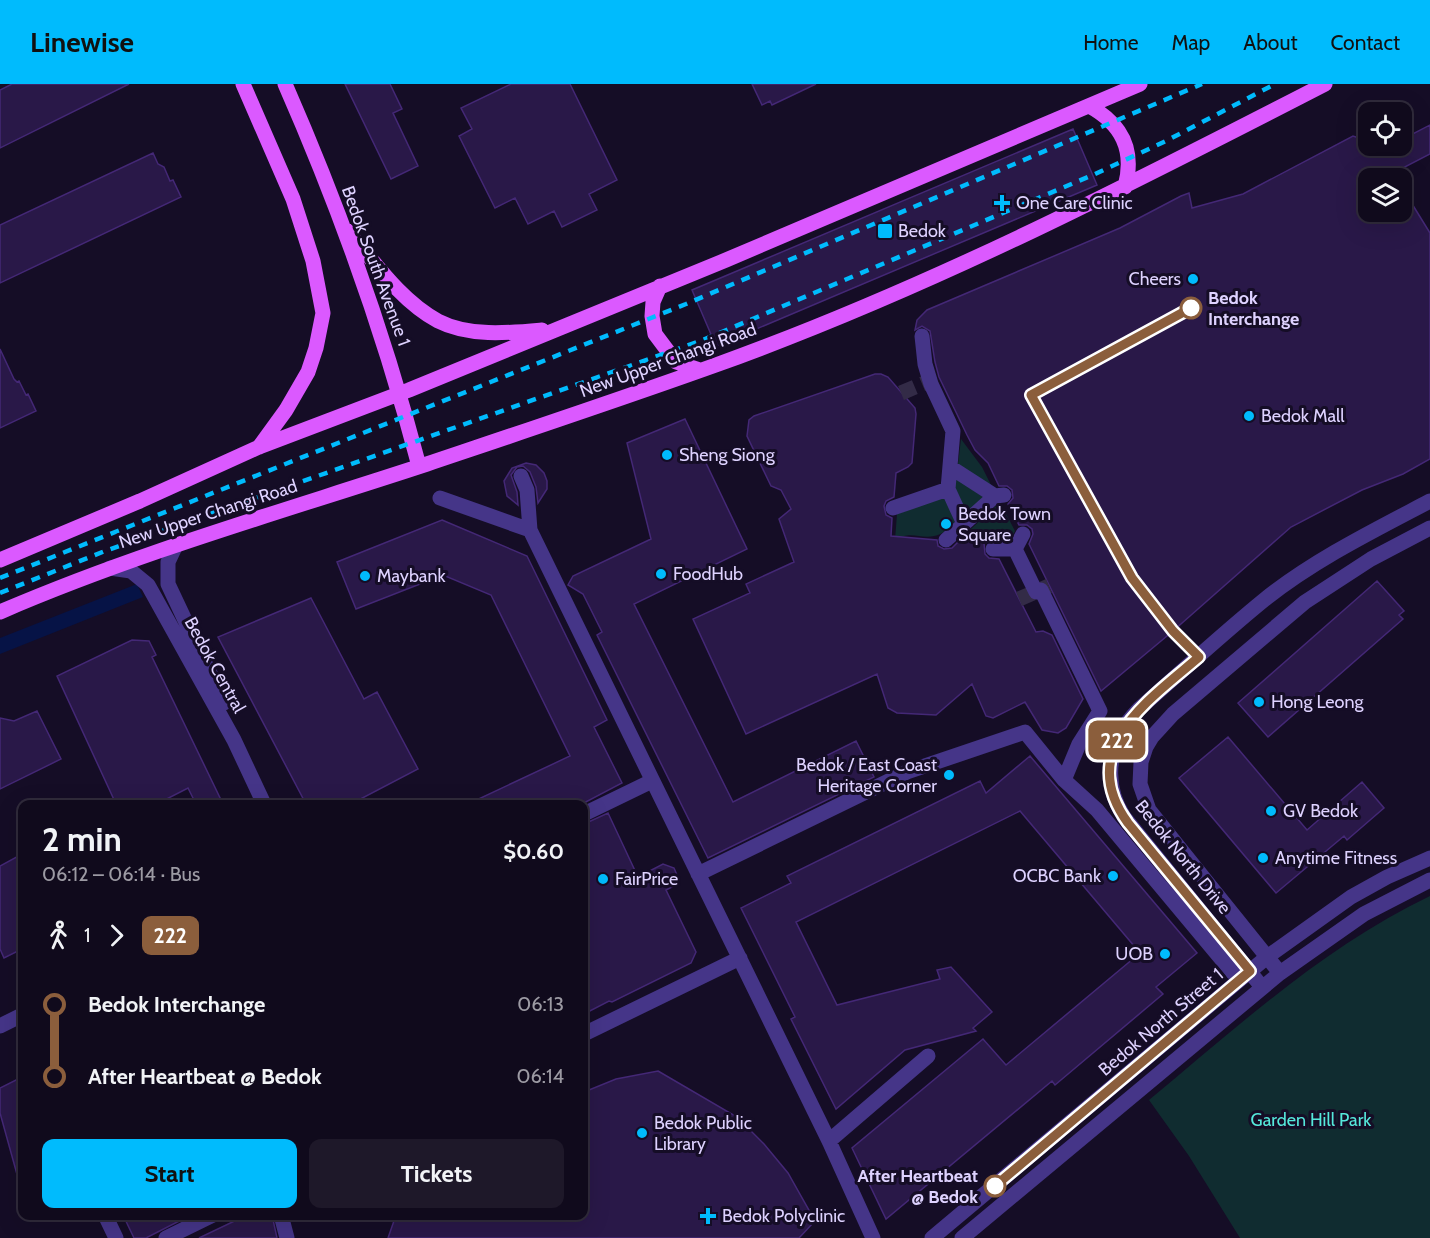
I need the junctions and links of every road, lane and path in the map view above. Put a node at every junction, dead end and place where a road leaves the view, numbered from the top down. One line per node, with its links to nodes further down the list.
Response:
1 (243, 84): 13 (main road)
2 (285, 84): 7 (main road, Bedok South Avenue 1)
3 (1140, 84): 5 (main road, New Upper Changi Road)
4 (1325, 84): 6 (main road, New Upper Changi Road)
5 (1089, 106): 6 (main road); 8 (main road, New Upper Changi Road)
6 (1125, 187): 11 (main road, New Upper Changi Road)
7 (342, 224): 9 (main road); 12 (main road, Bedok South Avenue 1)
8 (660, 286): 9 (main road, New Upper Changi Road); 11 (main road)
9 (562, 328): 12 (main road, New Upper Changi Road)
10 (922, 336): 15 (street)
11 (700, 370): 14 (main road, New Upper Changi Road)
12 (400, 392): 13 (main road, New Upper Changi Road); 14 (main road, Bedok South Avenue 1)
13 (259, 447): 29 (main road, New Upper Changi Road)
14 (419, 466): 26 (main road, New Upper Changi Road)
15 (950, 467): 17 (street); 21 (street)
16 (521, 476): 23 (street)
17 (948, 489): 20 (street); 21 (street)
18 (440, 498): 23 (street)
19 (1430, 501): 42 (street, Bedok North Drive)
20 (893, 508)
21 (964, 524): 25 (street)
22 (1430, 528): 40 (street, Bedok North Drive)
23 (530, 530): 32 (street)
24 (1023, 534): 28 (street)
25 (946, 540)
26 (175, 547): 30 (main road, New Upper Changi Road); 35 (street, Bedok Central)
27 (993, 549): 28 (street)
28 (1015, 549): 33 (street)
29 (0, 560)
30 (110, 568): 31 (main road, New Upper Changi Road); 34 (street, Bedok Central)
31 (0, 612)
32 (652, 780): 36 (street); 38 (street)
33 (1064, 780): 38 (street); 43 (street)
34 (262, 800)
35 (269, 800)
36 (588, 812)
37 (1430, 858): 40 (street, Bedok North Street 1)
38 (698, 874): 41 (street)
39 (1430, 880): 44 (street)
40 (1267, 957): 42 (street, Bedok North Street 1); 44 (street, Bedok North Drive)
41 (740, 958): 48 (street); 50 (street)
42 (1250, 971): 45 (street, Bedok North Drive); 58 (street, Bedok North Street 1)
43 (1233, 973)
44 (1280, 973): 45 (street)
45 (1262, 987): 59 (street)
46 (18, 1017): 47 (street)
47 (0, 1026)
48 (588, 1032)
49 (928, 1056): 50 (street)
50 (829, 1141): 57 (street)
51 (107, 1220): 54 (street)
52 (203, 1220): 55 (street)
53 (282, 1220): 56 (street)
54 (116, 1238)
55 (166, 1238)
56 (287, 1238)
57 (873, 1238)
58 (932, 1238)
59 (962, 1238)

